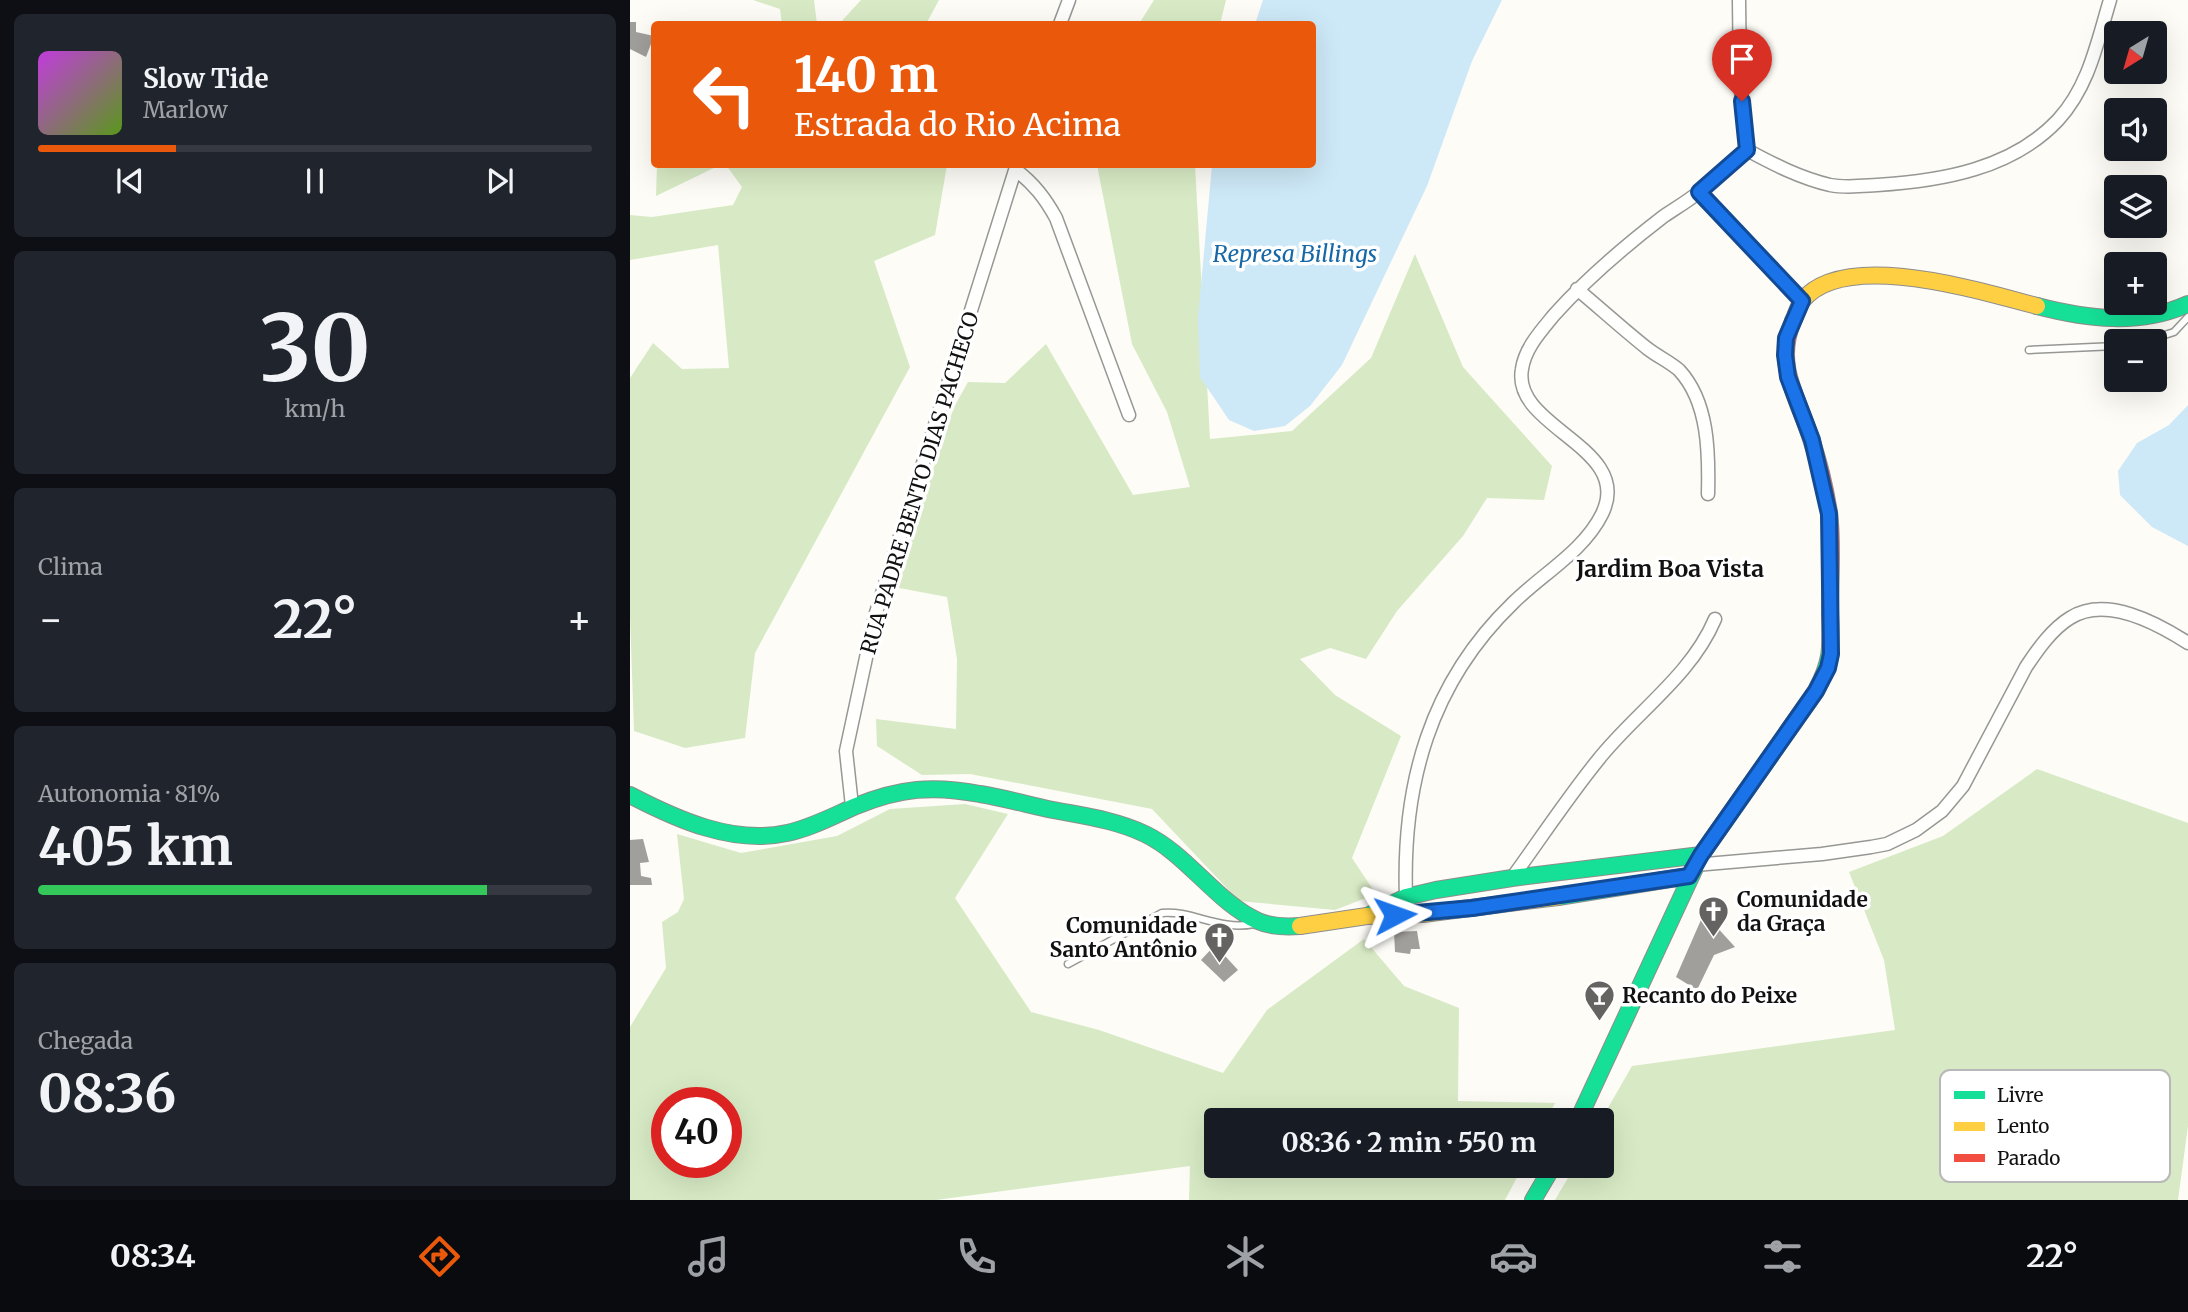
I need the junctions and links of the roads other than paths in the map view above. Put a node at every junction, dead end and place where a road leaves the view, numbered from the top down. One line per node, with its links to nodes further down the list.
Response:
1 (1069, 0): 4 (street)
2 (1739, 0): 5 (street)
3 (2110, 0): 5 (street)
4 (1061, 21)
5 (1747, 150): 8 (street)
6 (1017, 168): 21 (street, RUA PADRE BENTO DIAS PACHECO)
7 (1018, 168): 16 (street)
8 (1699, 192): 9 (street); 10 (street)
9 (1577, 289): 17 (street); 24 (street)
10 (1802, 301): 11 (street); 22 (street)
11 (2188, 304)
12 (2188, 317): 13 (lane)
13 (2167, 334)
14 (2104, 347): 15 (lane)
15 (2029, 350)
16 (1129, 415)
17 (1708, 494)
18 (1715, 620): 23 (street)
19 (2188, 643): 22 (street)
20 (630, 795): 21 (street)
21 (852, 806): 27 (street)
22 (1695, 865): 23 (street); 25 (street); 29 (street)
23 (1512, 878): 24 (street)
24 (1406, 897): 25 (street); 26 (street)
25 (1420, 914): 26 (street)
26 (1366, 916): 27 (street)
27 (1259, 923): 28 (lane)
28 (1068, 964)
29 (1584, 1108)
30 (1546, 1178): 31 (street)
31 (1533, 1200)

